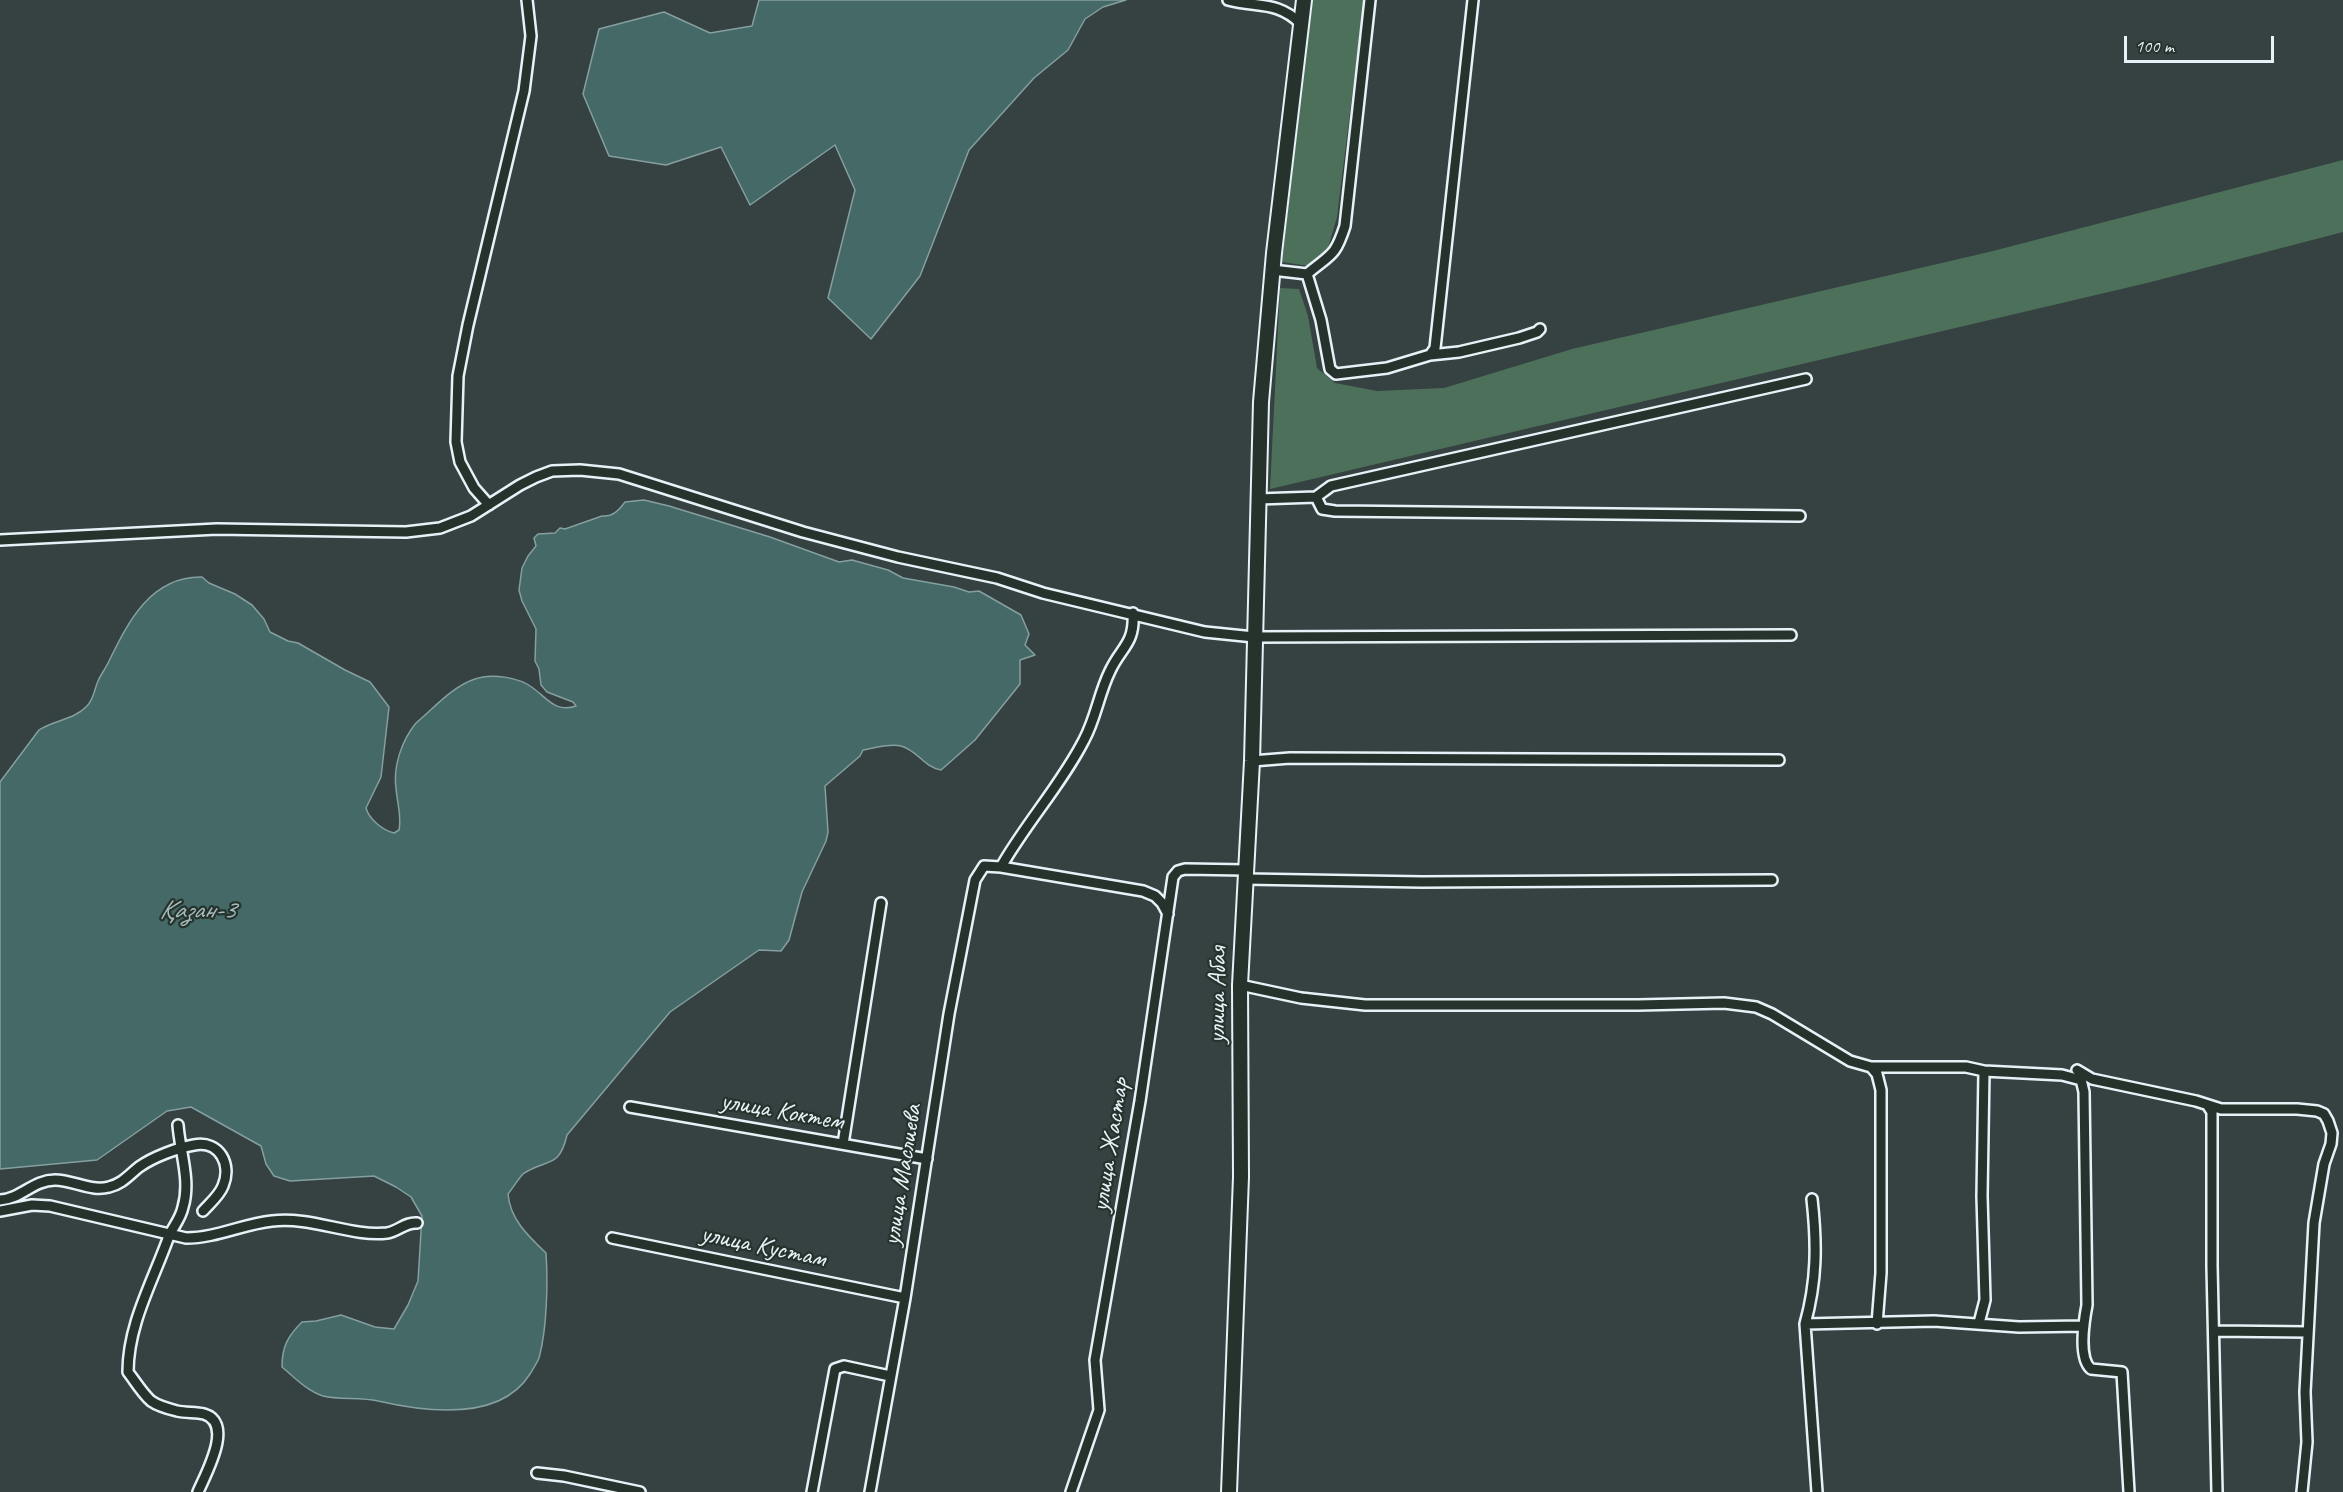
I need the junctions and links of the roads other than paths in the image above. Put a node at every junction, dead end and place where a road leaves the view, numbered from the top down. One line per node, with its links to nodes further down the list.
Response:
1 (527, 0): 14 (street)
2 (1228, 0): 6 (street)
3 (1304, 0): 6 (main road, улица Абая)
4 (1370, 0): 8 (street)
5 (1473, 0): 10 (street)
6 (1301, 24): 7 (main road, улица Абая)
7 (1272, 270): 8 (street); 13 (main road, улица Абая)
8 (1307, 274): 10 (street)
9 (1540, 329): 10 (street)
10 (1430, 355)
11 (1806, 379): 12 (street)
12 (1316, 497): 13 (street); 15 (street)
13 (1258, 499): 19 (main road, улица Абая)
14 (489, 505): 16 (street); 17 (street)
15 (1800, 516)
16 (0, 540)
17 (1133, 613): 19 (street); 22 (street)
18 (1791, 635): 19 (street)
19 (1254, 637): 21 (main road, улица Абая)
20 (1779, 760): 21 (street)
21 (1252, 761): 23 (main road, улица Абая)
22 (1001, 867): 26 (street); 36 (street, улица Маслиева)
23 (1246, 875): 24 (street); 26 (street, улица Жастар); 27 (main road, улица Абая)
24 (1772, 880)
25 (881, 903): 34 (street)
26 (1168, 914): 57 (street, улица Жастар)
27 (1240, 985): 28 (street); 58 (main road, улица Абая)
28 (1871, 1067): 29 (street); 47 (street)
29 (1984, 1071): 30 (street); 45 (street)
30 (2081, 1080): 31 (street); 48 (street)
31 (2208, 1106): 49 (street); 50 (street)
32 (630, 1107): 34 (street, улица Коктем)
33 (178, 1125): 35 (street)
34 (843, 1144): 36 (street, улица Коктем)
35 (180, 1149): 38 (street); 40 (street); 42 (street)
36 (927, 1159): 44 (street, улица Маслиева)
37 (1812, 1199): 46 (street)
38 (0, 1200)
39 (0, 1211): 42 (street)
40 (202, 1211)
41 (417, 1223): 42 (street)
42 (170, 1235): 53 (street)
43 (612, 1238): 44 (street, улица Кустам)
44 (904, 1298): 51 (street, улица Маслиева)
45 (1979, 1323): 47 (street); 48 (street)
46 (1805, 1324): 47 (street); 59 (street)
47 (1877, 1324)
48 (2084, 1326): 60 (street)
49 (2214, 1330): 50 (street); 61 (street)
50 (2308, 1332): 62 (street)
51 (890, 1376): 55 (street); 56 (street, улица Маслиева)
52 (537, 1473): 54 (street)
53 (198, 1492)
54 (640, 1492)
55 (812, 1492)
56 (870, 1492)
57 (1071, 1492)
58 (1229, 1492)
59 (1817, 1492)
60 (2129, 1492)
61 (2217, 1492)
62 (2302, 1492)

